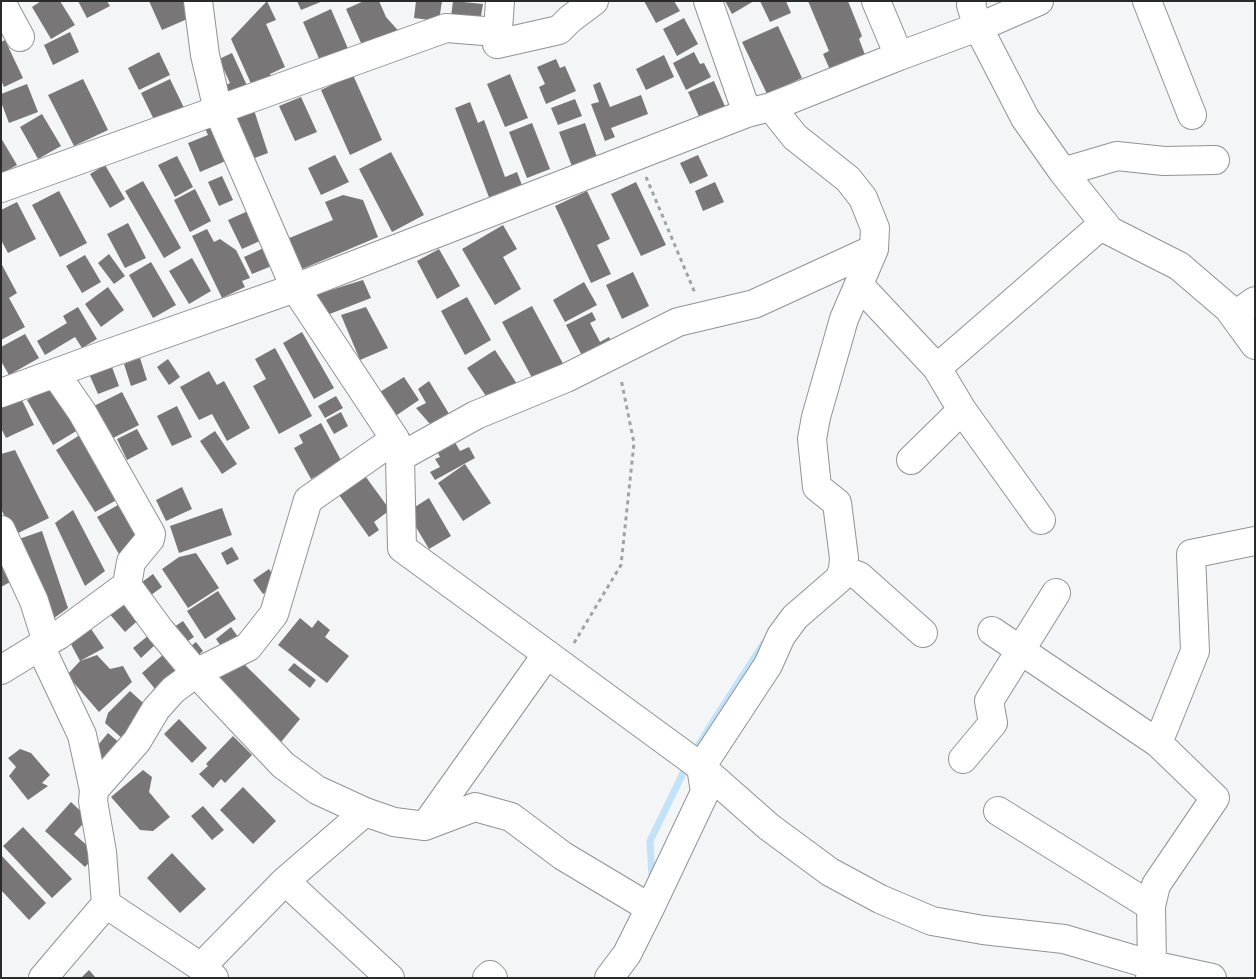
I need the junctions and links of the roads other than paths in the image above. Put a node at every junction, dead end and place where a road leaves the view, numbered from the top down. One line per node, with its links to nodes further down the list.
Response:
1 (500, 1): 10 (street)
2 (594, 1): 10 (street)
3 (708, 1): 14 (street)
4 (876, 1): 12 (street)
5 (1038, 1): 9 (street)
6 (1148, 1): 15 (street)
7 (1, 2): 11 (street)
8 (199, 9): 13 (street)
9 (975, 14): 12 (street); 17 (street)
10 (498, 32): 13 (street)
11 (20, 37)
12 (898, 56): 14 (street)
13 (218, 110): 18 (street); 22 (street)
14 (759, 110): 20 (street); 22 (street)
15 (1192, 114)
16 (1215, 160): 17 (street)
17 (1063, 172): 19 (street)
18 (1, 188)
19 (1104, 223): 23 (street); 25 (street)
20 (874, 249): 21 (street); 29 (street)
21 (860, 286): 25 (street); 34 (street)
22 (295, 288): 26 (street); 29 (street)
23 (1244, 309): 24 (street)
24 (1255, 345)
25 (937, 368): 28 (street)
26 (55, 373): 27 (street); 35 (street)
27 (1, 393)
28 (962, 410): 30 (street); 31 (street)
29 (397, 448): 41 (street); 43 (street)
30 (911, 460)
31 (1040, 520)
32 (1, 530): 39 (street)
33 (1255, 541): 44 (street)
34 (843, 570): 38 (street); 46 (street)
35 (127, 584): 39 (street); 43 (street)
36 (1056, 593): 40 (street)
37 (992, 630): 40 (street)
38 (923, 633)
39 (43, 644): 42 (street); 47 (street)
40 (1021, 650): 44 (street); 45 (street)
41 (554, 659): 46 (street); 50 (street)
42 (1, 670)
43 (196, 673): 47 (street); 49 (street)
44 (1158, 743): 54 (street)
45 (963, 759)
46 (693, 761): 53 (street); 56 (street)
47 (94, 790): 52 (street)
48 (998, 811): 54 (street)
49 (365, 812): 50 (street); 51 (street)
50 (425, 826): 53 (street)
51 (285, 881): 55 (street); 58 (street)
52 (106, 904): 55 (street); 57 (street)
53 (644, 904): 61 (street)
54 (1151, 906): 56 (street)
55 (208, 972)
56 (1151, 972): 62 (street)
57 (43, 978)
58 (390, 978)
59 (487, 978): 60 (street)
60 (493, 978)
61 (609, 978)
62 (1212, 978)

